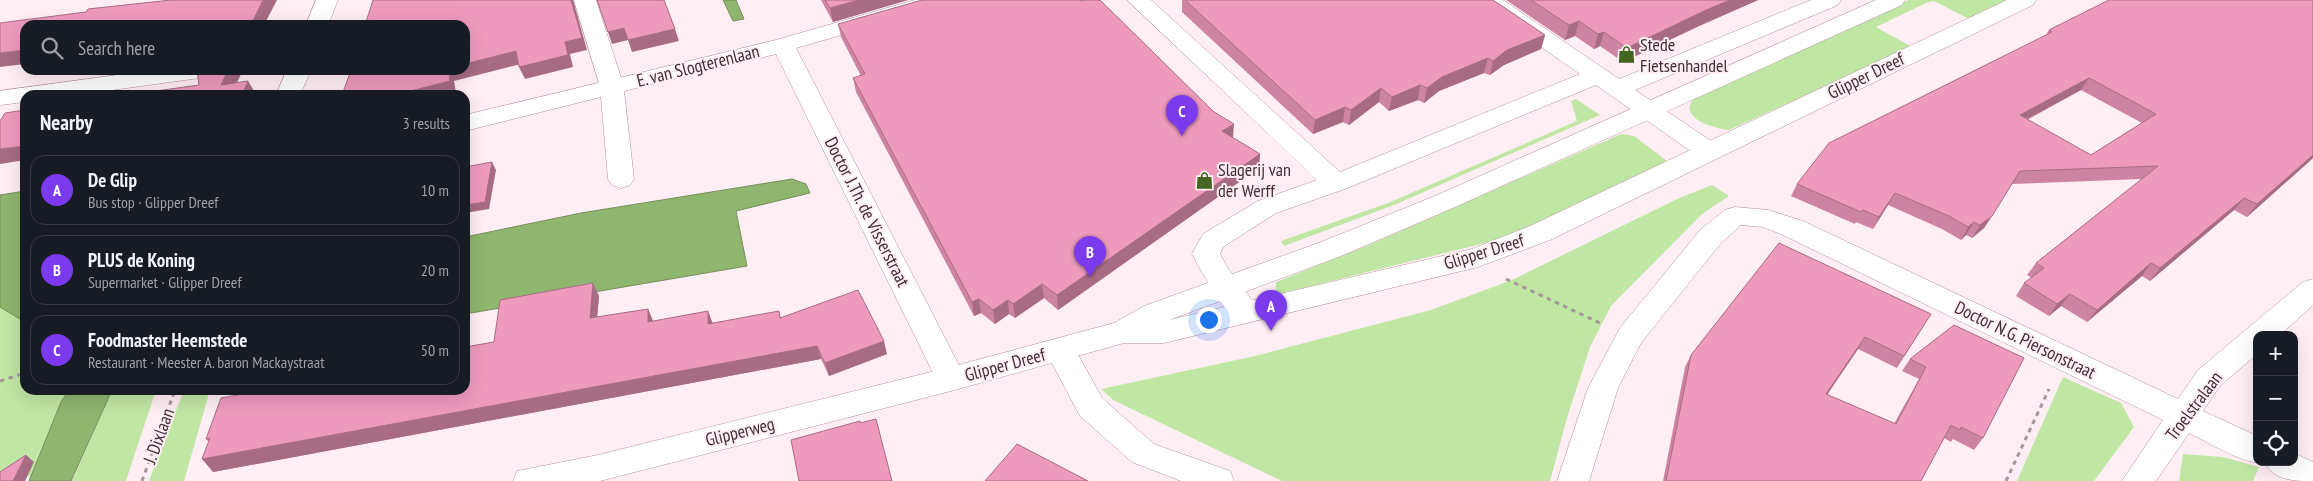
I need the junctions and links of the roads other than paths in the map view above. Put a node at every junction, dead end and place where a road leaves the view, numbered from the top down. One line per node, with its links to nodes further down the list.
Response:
1 (327, 0): 9 (street)
2 (585, 0): 14 (street, E. van Slogterenlaan)
3 (939, 0): 10 (street, E. van Slogterenlaan)
4 (1138, 0): 23 (street)
5 (1488, 0): 13 (street)
6 (1830, 0): 13 (street)
7 (1894, 0): 19 (street, Glipper Dreef)
8 (2024, 0): 21 (street, Glipper Dreef)
9 (319, 20)
10 (783, 45): 14 (street, E. van Slogterenlaan); 31 (street, Doctor J.Th. de Visserstraat)
11 (170, 75): 15 (street)
12 (297, 75): 16 (street)
13 (1606, 82): 19 (street); 23 (street)
14 (612, 87): 20 (street, E. van Slogterenlaan); 22 (street, E. van Slogterenlaan)
15 (59, 90)
16 (290, 90)
17 (20, 95): 18 (street)
18 (0, 98)
19 (1648, 111): 21 (street); 24 (street, Glipper Dreef)
20 (470, 122)
21 (1708, 151): 26 (street, Glipper Dreef)
22 (621, 179)
23 (1336, 183): 24 (street)
24 (1227, 289): 26 (street); 28 (street, Glipper Dreef)
25 (2313, 289): 27 (street)
26 (1246, 312): 28 (street, Glipper Dreef)
27 (2265, 331)
28 (1123, 332): 30 (street, Glipper Dreef)
29 (2253, 341): 32 (street, Troelstralaan)
30 (1060, 350): 31 (street, Glipper Dreef); 37 (street, Glipper Dreef)
31 (951, 379): 36 (street, Glipperweg)
32 (2184, 417): 33 (street, Doctor N.G. Piersonstraat); 38 (street, Doctor N.G. Piersonstraat); 39 (street, Troelstralaan)
33 (2253, 449)
34 (2290, 466): 35 (street)
35 (2313, 477)
36 (528, 481)
37 (1218, 481)
38 (1573, 481)
39 (2138, 481)

